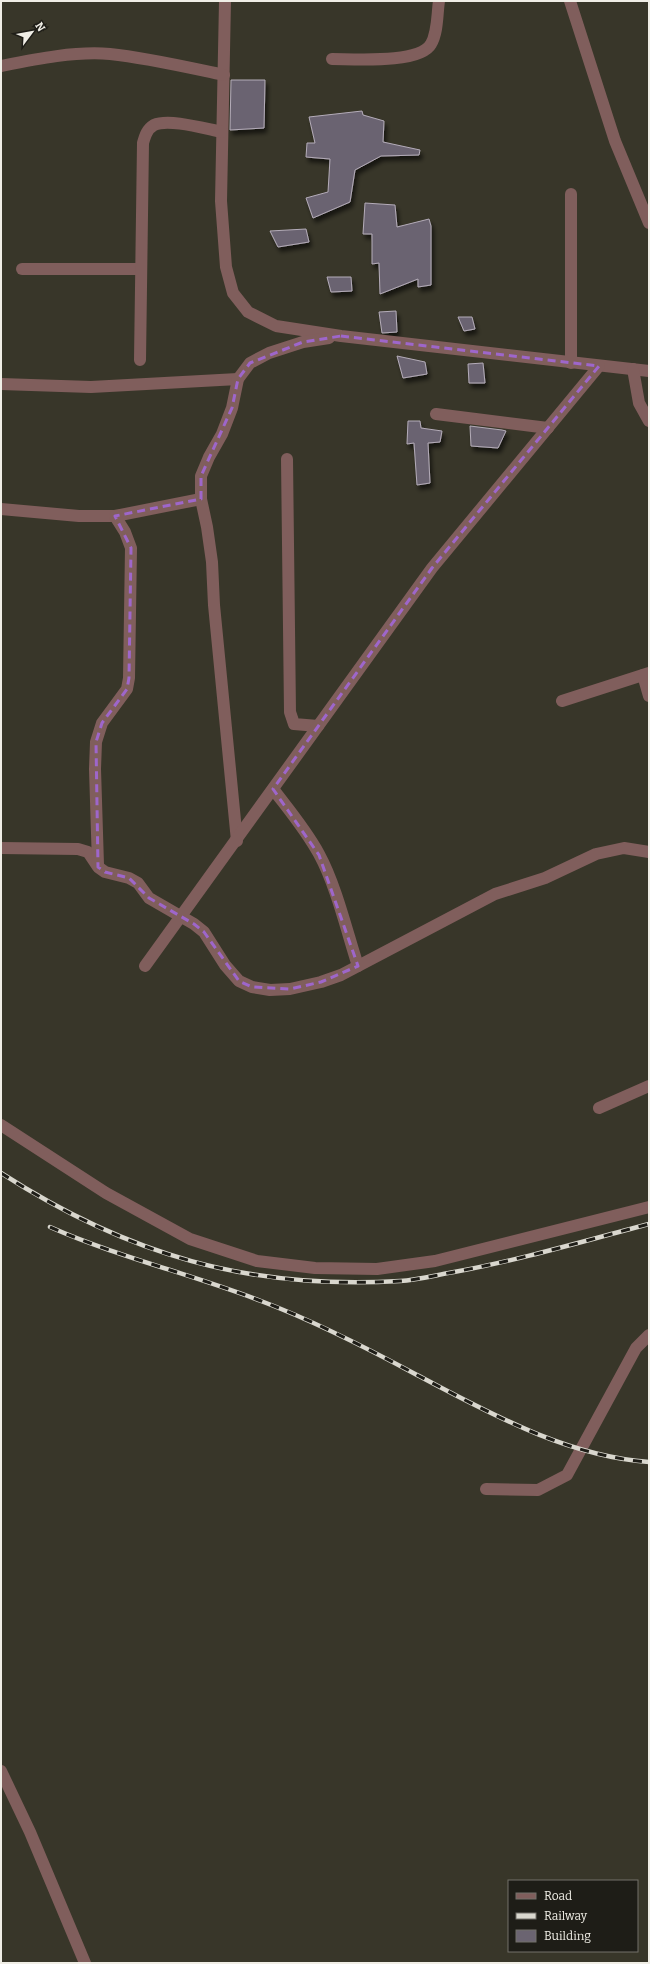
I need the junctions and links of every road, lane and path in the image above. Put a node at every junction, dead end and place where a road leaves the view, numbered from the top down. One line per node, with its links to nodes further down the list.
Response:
1 (225, 1): 6 (street)
2 (439, 1): 4 (street)
3 (570, 1): 9 (street)
4 (332, 59)
5 (1, 66): 6 (street)
6 (224, 75): 7 (street)
7 (222, 132): 11 (street); 12 (street)
8 (571, 194): 14 (street)
9 (649, 223)
10 (22, 269): 11 (street)
11 (141, 269): 13 (street)
12 (340, 336): 14 (street); 18 (street)
13 (140, 360)
14 (571, 363): 15 (street)
15 (598, 366): 16 (street); 22 (street)
16 (633, 369): 17 (street); 21 (street)
17 (649, 371)
18 (238, 379): 19 (street); 24 (street)
19 (1, 384)
20 (436, 414): 22 (street)
21 (649, 421)
22 (548, 428): 30 (street)
23 (287, 459): 30 (street)
24 (201, 499): 26 (street); 32 (street)
25 (1, 509): 26 (street)
26 (115, 516): 35 (street)
27 (646, 674): 28 (street); 29 (street)
28 (649, 696)
29 (562, 701)
30 (318, 726): 31 (street)
31 (273, 789): 32 (street); 38 (street)
32 (237, 840): 36 (street)
33 (1, 848): 35 (street)
34 (649, 852): 38 (street)
35 (98, 867): 36 (street)
36 (180, 917): 37 (street); 38 (street)
37 (145, 966)
38 (358, 966)
39 (649, 1086): 40 (street)
40 (599, 1108)
41 (1, 1125): 42 (street)
42 (649, 1207)
43 (649, 1335): 44 (street)
44 (486, 1489)
45 (1, 1771): 46 (street)
46 (85, 1963)

